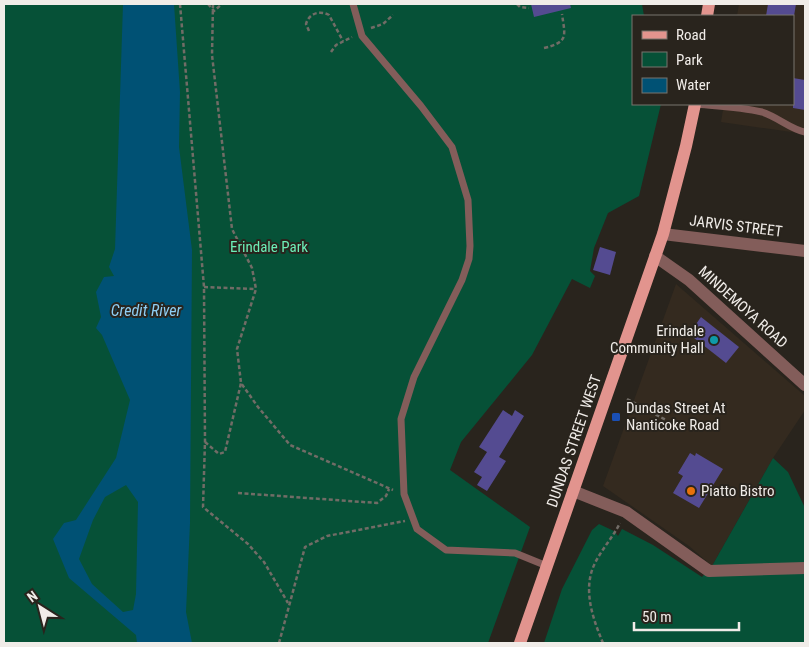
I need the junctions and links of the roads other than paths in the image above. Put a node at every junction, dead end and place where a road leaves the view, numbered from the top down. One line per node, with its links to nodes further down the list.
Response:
1 (353, 4): 10 (lane)
2 (695, 105): 5 (main road, DUNDAS STREET WEST)
3 (703, 105): 4 (lane)
4 (805, 132)
5 (663, 234): 6 (street, JARVIS STREET); 7 (main road, DUNDAS STREET WEST)
6 (805, 251)
7 (655, 256): 8 (street, MINDEMOYA ROAD); 9 (main road, DUNDAS STREET WEST)
8 (805, 385)
9 (574, 491): 10 (main road, DUNDAS STREET WEST); 11 (street)
10 (547, 566): 12 (main road, DUNDAS STREET WEST)
11 (805, 568)
12 (520, 643)

